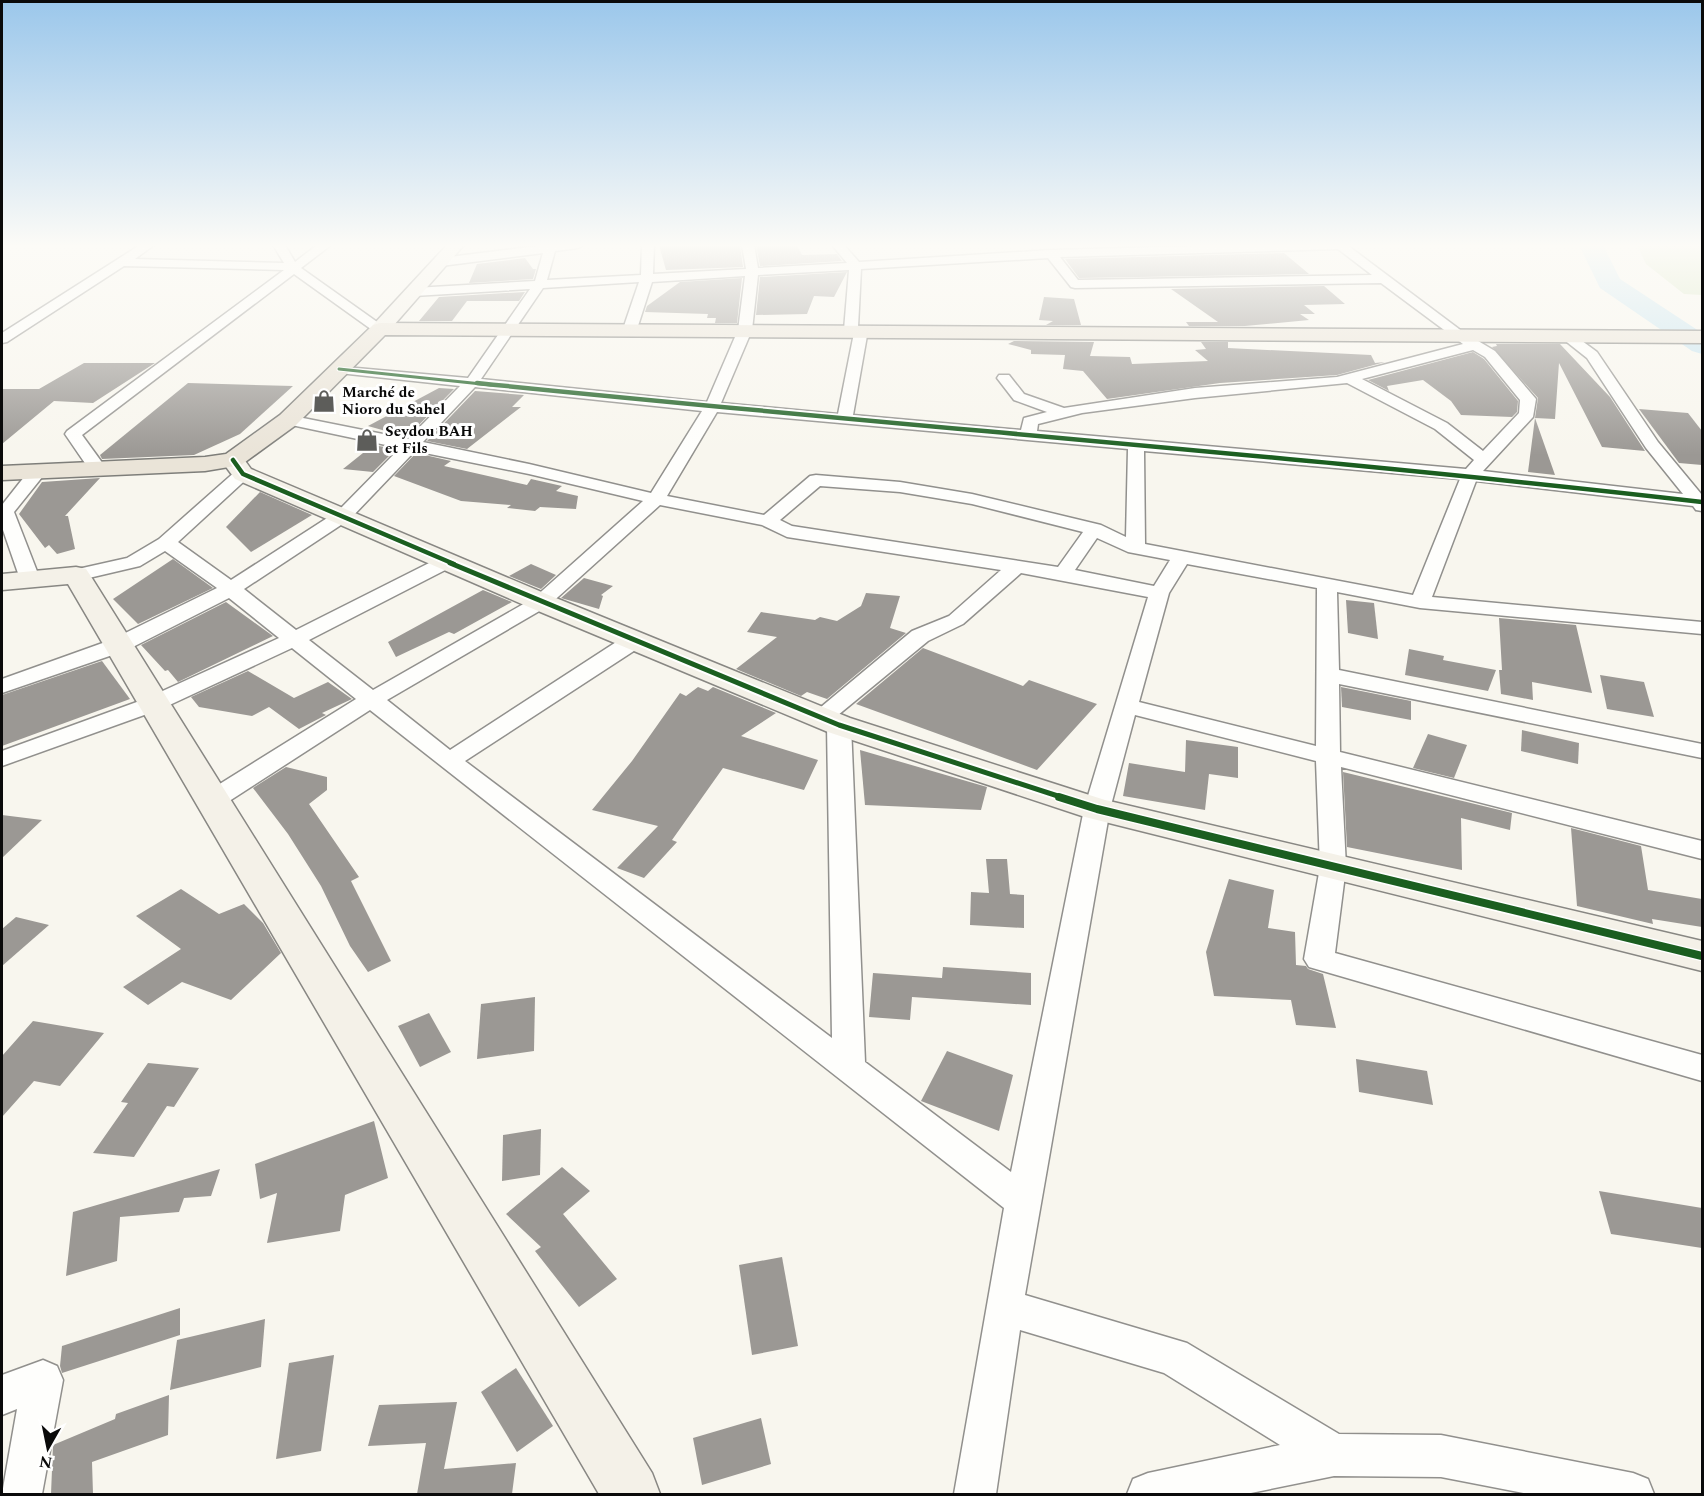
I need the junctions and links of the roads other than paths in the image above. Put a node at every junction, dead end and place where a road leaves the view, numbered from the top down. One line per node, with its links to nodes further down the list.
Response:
1 (39, 315): 18 (street)
2 (231, 315): 33 (street)
3 (360, 315): 10 (street)
4 (393, 315): 10 (street)
5 (518, 315): 11 (street)
6 (635, 315): 12 (street)
7 (747, 315): 13 (street)
8 (856, 315): 14 (street)
9 (1431, 315): 15 (street)
10 (380, 329): 11 (main road); 20 (main road)
11 (508, 329): 12 (main road); 23 (street)
12 (630, 329): 13 (main road)
13 (745, 330): 14 (main road); 24 (street)
14 (856, 330): 15 (main road); 26 (street)
15 (1458, 335): 16 (main road); 19 (street)
16 (1565, 335): 17 (main road); 38 (street)
17 (1702, 337)
18 (2, 339)
19 (1474, 345): 22 (street); 31 (street)
20 (339, 369): 23 (street); 27 (main road)
21 (1004, 378): 25 (street)
22 (1349, 378): 25 (street); 31 (street)
23 (472, 382): 24 (street); 30 (street)
24 (712, 406): 26 (street); 37 (street)
25 (1064, 412): 28 (street)
26 (845, 418): 28 (street)
27 (288, 420): 30 (street); 32 (main road)
28 (1028, 435): 29 (street)
29 (1136, 444): 36 (street); 43 (street)
30 (412, 446): 37 (street); 39 (street)
31 (1484, 460): 36 (street)
32 (238, 467): 33 (main road); 39 (street); 42 (street)
33 (97, 468): 34 (main road)
34 (38, 471): 35 (main road); 49 (street)
35 (2, 472)
36 (1470, 475): 38 (street); 54 (street)
37 (656, 499): 40 (street); 53 (street)
38 (1701, 503)
39 (344, 515): 45 (street); 51 (street)
40 (768, 521): 41 (street); 46 (street)
41 (1094, 529): 43 (street); 47 (street)
42 (166, 543): 48 (street); 51 (street)
43 (1135, 548): 44 (street)
44 (1182, 557): 50 (street); 52 (street)
45 (448, 561): 53 (street); 56 (street)
46 (1017, 567): 47 (street); 64 (street)
47 (1063, 574): 52 (street)
48 (76, 575): 49 (street); 58 (street)
49 (16, 581)
50 (1327, 584): 54 (street); 59 (street)
51 (231, 589): 56 (street); 58 (street)
52 (1159, 593): 63 (street)
53 (541, 602): 57 (street); 61 (street)
54 (1420, 602): 55 (street)
55 (1702, 628)
56 (294, 639): 61 (street); 62 (street)
57 (635, 640): 64 (street); 68 (street)
58 (118, 645): 60 (street); 62 (street)
59 (1328, 675): 65 (street); 66 (street)
60 (2, 686)
61 (371, 700): 68 (street); 69 (street)
62 (153, 704): 67 (street); 69 (street)
63 (1126, 706): 66 (street); 70 (street)
64 (830, 721): 70 (street); 75 (street)
65 (1702, 751)
66 (1328, 755): 71 (street); 72 (street)
67 (2, 759)
68 (449, 761): 75 (street)
69 (211, 801): 81 (street)
70 (1097, 809): 72 (street); 76 (street)
71 (1702, 850)
72 (1333, 867): 73 (street); 74 (street)
73 (1702, 956)
74 (1702, 1068)
75 (849, 1070): 76 (street)
76 (1023, 1202): 77 (street)
77 (1005, 1307): 79 (street); 82 (street)
78 (2, 1395): 80 (street)
79 (1334, 1455): 83 (street); 84 (street)
80 (21, 1494)
81 (631, 1494)
82 (975, 1494)
83 (1148, 1494)
84 (1633, 1494)

